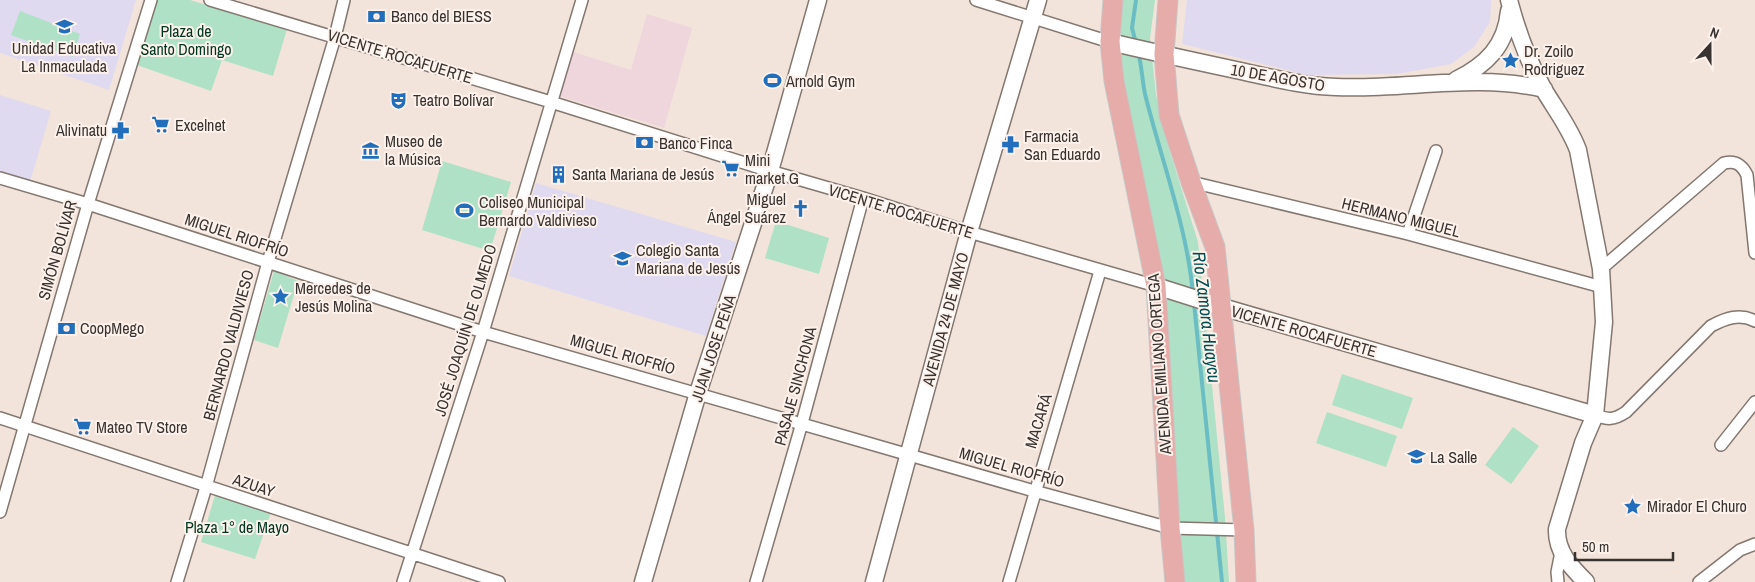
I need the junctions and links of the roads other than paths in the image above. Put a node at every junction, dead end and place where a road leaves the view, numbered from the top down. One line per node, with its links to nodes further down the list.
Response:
1 (152, 0): 23 (street, SIMÓN BOLÍVAR)
2 (210, 0): 12 (street, VICENTE ROCAFUERTE)
3 (344, 0): 12 (street, BERNARDO VALDIVIESO)
4 (582, 0): 17 (street, JOSÉ JOAQUÍN DE OLMEDO)
5 (818, 0): 19 (street, JUAN JOSE PEÑA)
6 (976, 0): 11 (street)
7 (1038, 0): 11 (street, AVENIDA 24 DE MAYO)
8 (1113, 0): 13 (main road, AVENIDA EMILIANO ORTEGA)
9 (1168, 0): 14 (main road)
10 (1509, 1): 15 (street, 10 DE AGOSTO); 16 (street)
11 (1032, 19): 13 (street); 24 (street, AVENIDA 24 DE MAYO)
12 (335, 37): 17 (street, VICENTE ROCAFUERTE); 27 (street, BERNARDO VALDIVIESO)
13 (1110, 42): 14 (street, 10 DE AGOSTO); 30 (main road, AVENIDA EMILIANO ORTEGA)
14 (1164, 54): 15 (street, 10 DE AGOSTO); 21 (main road)
15 (1454, 81): 16 (street, 10 DE AGOSTO)
16 (1544, 89): 28 (street)
17 (550, 102): 19 (street, VICENTE ROCAFUERTE); 34 (street, JOSÉ JOAQUÍN DE OLMEDO)
18 (1436, 151): 25 (street)
19 (770, 171): 22 (street, VICENTE ROCAFUERTE); 35 (street, JUAN JOSE PEÑA)
20 (0, 178): 23 (street, MIGUEL RIOFRÍO)
21 (1191, 182): 25 (street, HERMANO MIGUEL); 32 (main road)
22 (863, 198): 24 (street, VICENTE ROCAFUERTE); 39 (street, PASAJE SINCHONA)
23 (88, 204): 27 (street, MIGUEL RIOFRÍO); 40 (street, SIMÓN BOLÍVAR)
24 (969, 232): 29 (street, VICENTE ROCAFUERTE); 42 (street, AVENIDA 24 DE MAYO)
25 (1408, 234): 31 (street, HERMANO MIGUEL)
26 (1755, 253): 28 (street)
27 (268, 262): 34 (street, MIGUEL RIOFRÍO); 43 (street, BERNARDO VALDIVIESO)
28 (1601, 269): 31 (street)
29 (1100, 271): 30 (street, VICENTE ROCAFUERTE); 44 (street, MACARÁ)
30 (1156, 286): 32 (street, VICENTE ROCAFUERTE); 46 (main road, AVENIDA EMILIANO ORTEGA)
31 (1602, 287): 37 (street)
32 (1222, 307): 37 (street, VICENTE ROCAFUERTE); 47 (main road)
33 (1755, 321): 37 (street)
34 (483, 332): 35 (street, MIGUEL RIOFRÍO); 50 (street, JOSÉ JOAQUÍN DE OLMEDO)
35 (698, 393): 39 (street, MIGUEL RIOFRÍO); 54 (street, JUAN JOSE PEÑA)
36 (1755, 402): 41 (street)
37 (1594, 415): 49 (street)
38 (0, 418): 40 (street, AZUAY)
39 (802, 423): 42 (street, MIGUEL RIOFRÍO); 55 (street, PASAJE SINCHONA)
40 (24, 426): 43 (street, AZUAY); 45 (street, SIMÓN BOLÍVAR)
41 (1721, 445)
42 (908, 454): 44 (street, MIGUEL RIOFRÍO); 56 (street, AVENIDA 24 DE MAYO)
43 (206, 487): 50 (street, AZUAY); 51 (street, BERNARDO VALDIVIESO)
44 (1034, 490): 46 (street, MIGUEL RIOFRÍO); 57 (street, MACARÁ)
45 (0, 512)
46 (1175, 528): 47 (street, MIGUEL RIOFRÍO); 58 (main road, AVENIDA EMILIANO ORTEGA)
47 (1239, 530): 59 (main road)
48 (1755, 544): 62 (street)
49 (1561, 552): 60 (street); 61 (street)
50 (412, 553): 52 (street, JOSÉ JOAQUÍN DE OLMEDO); 53 (street, AZUAY)
51 (177, 582)
52 (403, 582)
53 (499, 582)
54 (643, 582)
55 (756, 582)
56 (874, 582)
57 (1009, 582)
58 (1175, 582)
59 (1246, 582)
60 (1558, 582)
61 (1586, 582)
62 (1699, 582)

